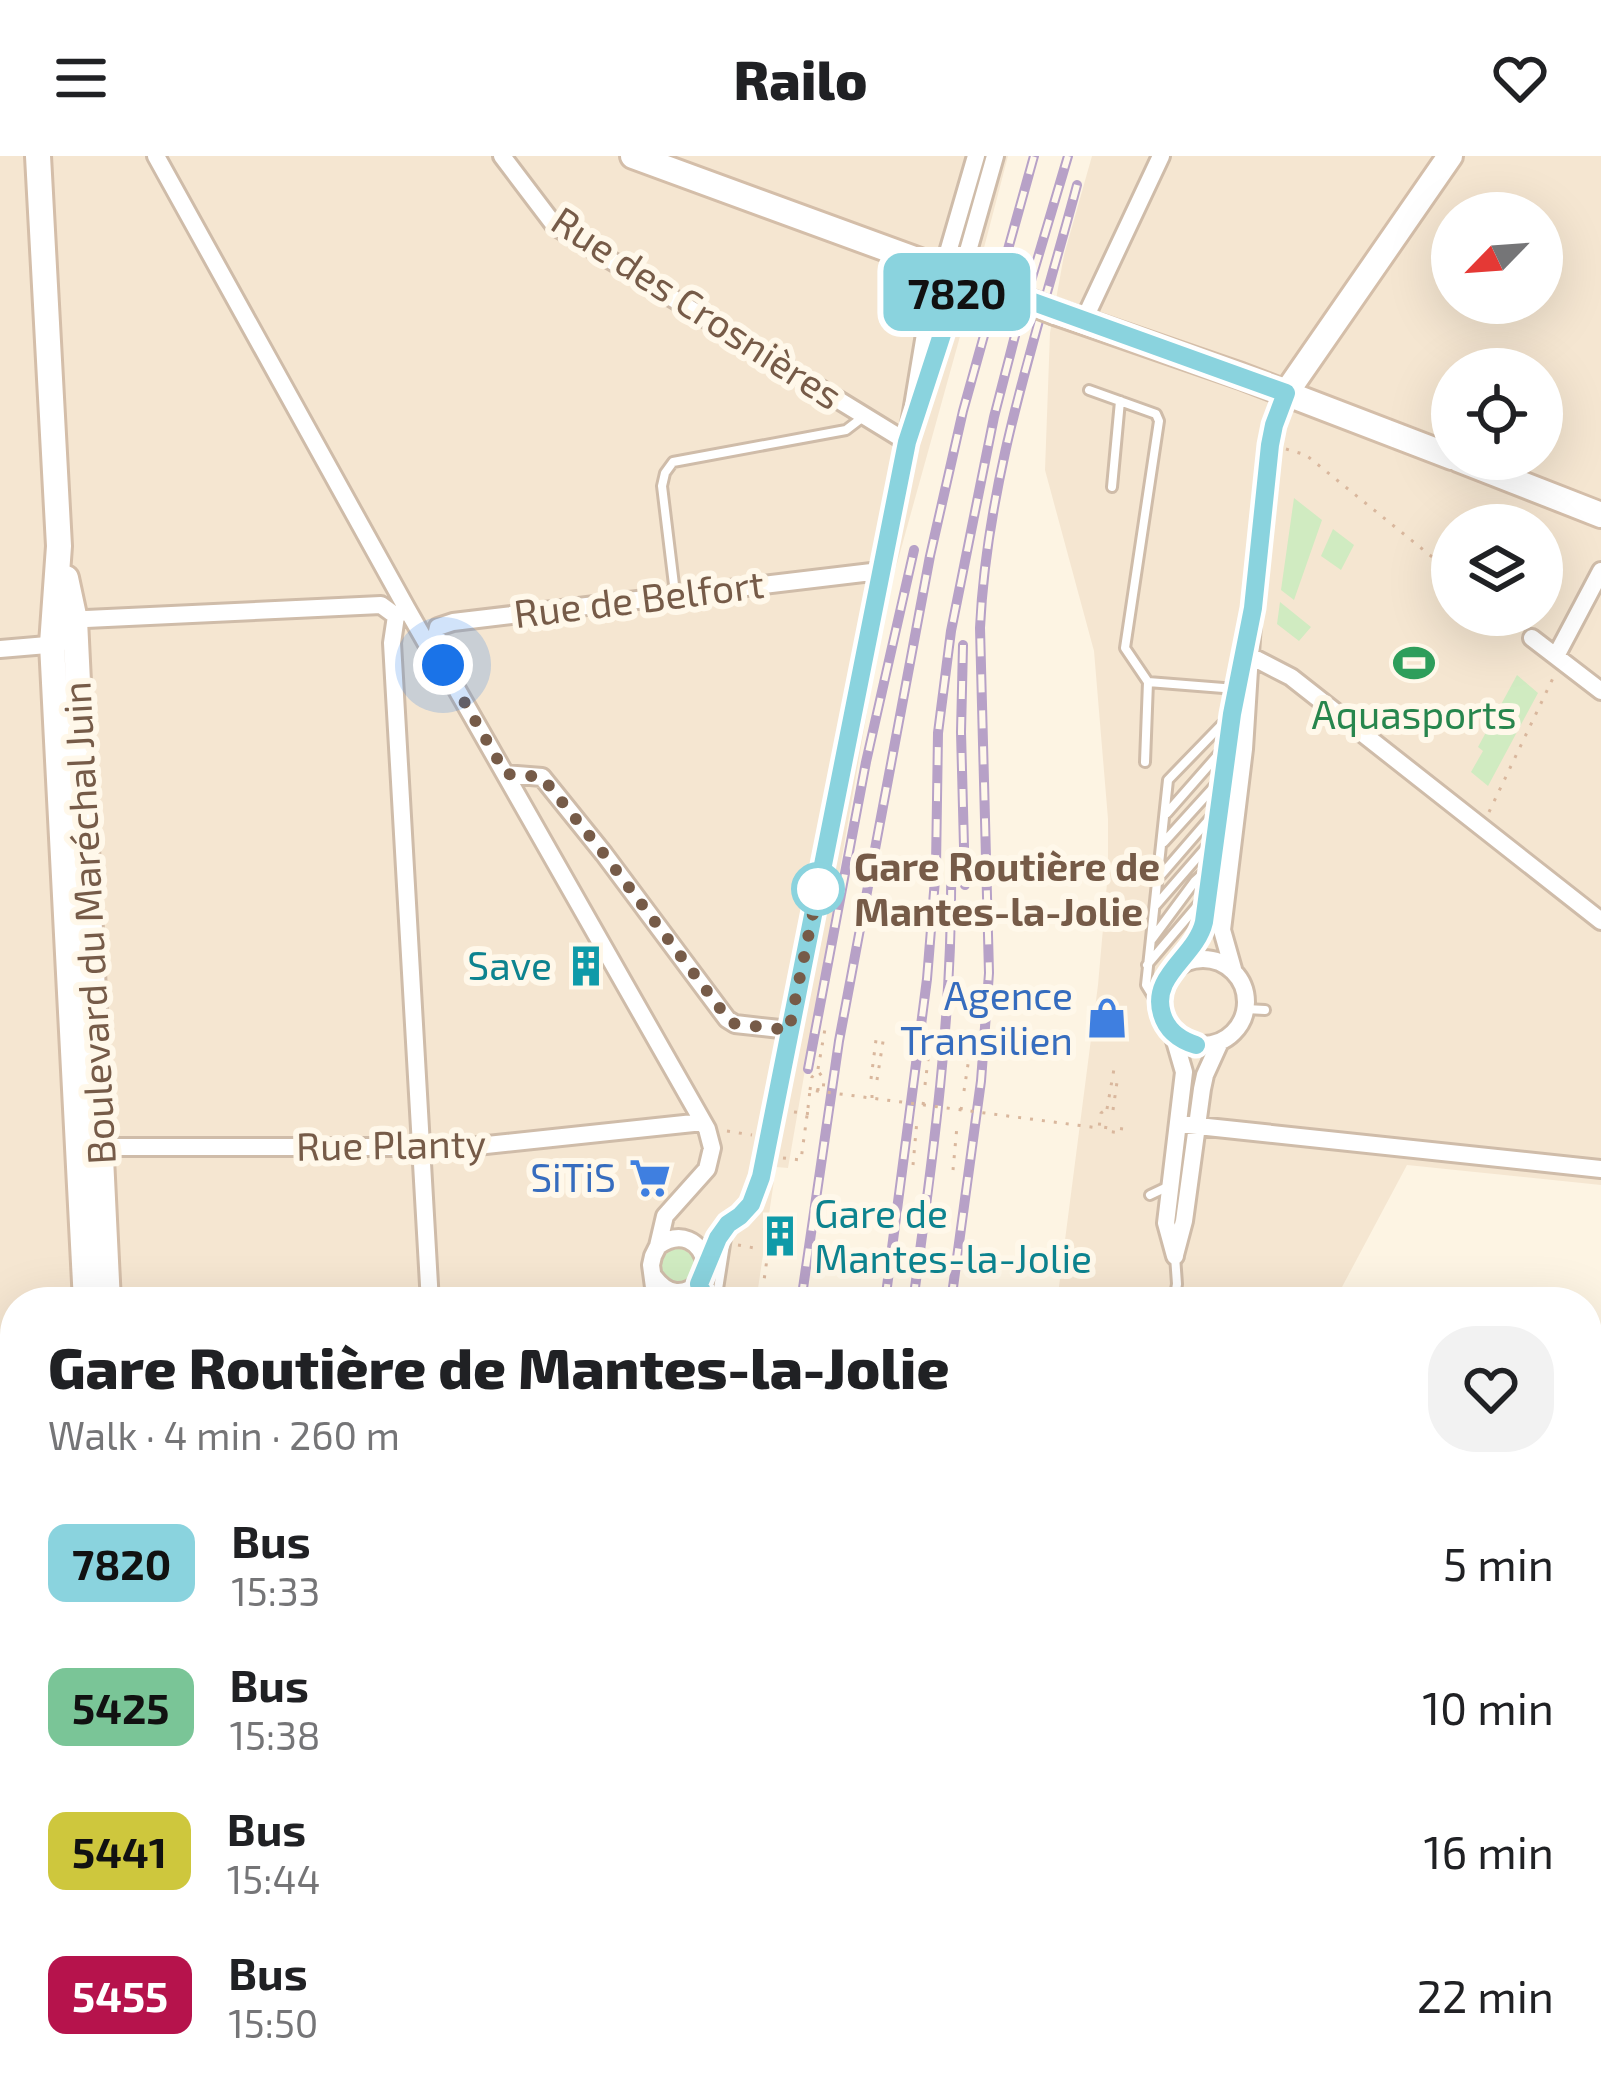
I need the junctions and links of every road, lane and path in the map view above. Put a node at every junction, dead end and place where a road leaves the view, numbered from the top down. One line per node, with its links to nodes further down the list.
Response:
1 (38, 156): 26 (main road, Boulevard du Maréchal Juin)
2 (155, 156): 25 (street)
3 (502, 156): 14 (street, Rue des Crosnières)
4 (633, 156): 9 (main road)
5 (976, 156): 9 (street)
6 (995, 156): 9 (street)
7 (1161, 156): 10 (street)
8 (1450, 156): 12 (main road)
9 (961, 276): 10 (main road, bridge); 15 (street)
10 (1083, 322): 12 (main road)
11 (1089, 390): 13 (lane)
12 (1286, 393): 16 (street); 17 (main road)
13 (1120, 401): 19 (lane); 32 (lane)
14 (865, 416): 15 (street, Rue des Crosnières); 24 (lane)
15 (907, 442): 22 (street)
16 (1270, 445): 21 (path); 30 (street)
17 (1431, 449)
18 (1512, 480): 20 (main road)
19 (1112, 487)
20 (1601, 514)
21 (1431, 556)
22 (880, 571): 24 (street, Rue de Belfort); 56 (street)
23 (1601, 571): 29 (street)
24 (675, 594): 31 (street, Rue de Belfort)
25 (402, 613): 26 (street); 31 (street); 79 (street)
26 (64, 632): 28 (street); 77 (main road, Boulevard du Maréchal Juin)
27 (1532, 638): 29 (street)
28 (0, 649)
29 (1556, 656): 34 (street); 41 (path)
30 (1246, 658): 33 (street); 49 (street); 53 (street)
31 (443, 665): 38 (street)
32 (1148, 682): 33 (lane); 37 (lane)
33 (1236, 689): 35 (street)
34 (1601, 691)
35 (1232, 714): 36 (street); 42 (lane)
36 (1228, 743): 39 (street); 42 (lane)
37 (1145, 762)
38 (506, 774): 56 (street); 73 (street)
39 (1223, 776): 40 (street); 44 (lane)
40 (1219, 808): 43 (street); 46 (lane)
41 (1487, 811)
42 (1166, 814): 44 (lane)
43 (1215, 839): 45 (street); 48 (lane)
44 (1162, 844): 46 (lane)
45 (1212, 866): 47 (street); 50 (lane)
46 (1158, 879): 48 (lane)
47 (1208, 893): 51 (lane); 52 (street)
48 (1155, 906): 50 (lane)
49 (1601, 921)
50 (1150, 942): 51 (lane)
51 (1147, 965): 54 (lane)
52 (1175, 968): 53 (street); 54 (street)
53 (1233, 969): 60 (street)
54 (1160, 1008): 58 (street)
55 (825, 1029): 63 (path)
56 (789, 1030): 78 (street)
57 (877, 1032): 59 (path)
58 (1173, 1034): 60 (street); 72 (street)
59 (884, 1035)
60 (1220, 1042): 72 (street)
61 (930, 1043): 65 (path)
62 (970, 1051): 68 (path)
63 (818, 1071): 66 (path); 67 (path)
64 (1116, 1072): 76 (path, bridge)
65 (925, 1085)
66 (820, 1089): 67 (path, bridge); 76 (path, bridge)
67 (810, 1090): 69 (path, bridge)
68 (964, 1091)
69 (810, 1111): 70 (path); 80 (path)
70 (796, 1112)
71 (917, 1120): 81 (path)
72 (1188, 1124): 82 (street); 84 (street); 94 (street)
73 (705, 1125): 78 (path); 79 (street, Rue Planty); 92 (street)
74 (1122, 1125): 76 (path)
75 (957, 1126): 83 (path)
76 (1102, 1127)
77 (89, 1147): 79 (street, Rue Planty); 98 (main road, Boulevard du Maréchal Juin); 99 (main road, Boulevard du Maréchal Juin)
78 (762, 1147): 88 (street)
79 (422, 1149): 100 (street)
80 (790, 1159)
81 (913, 1165)
82 (1601, 1169)
83 (953, 1170)
84 (1171, 1185): 85 (lane); 94 (street)
85 (1150, 1195)
86 (772, 1216): 90 (path)
87 (790, 1219): 90 (path)
88 (728, 1224): 95 (street); 105 (lane)
89 (763, 1228): 90 (path)
90 (771, 1229): 106 (path)
91 (733, 1244): 93 (path)
92 (658, 1246): 95 (street); 96 (street)
93 (760, 1250)
94 (1175, 1256): 107 (lane)
95 (706, 1265): 97 (street)
96 (654, 1276): 101 (street); 102 (street)
97 (699, 1284): 103 (street); 104 (street)
98 (86, 1287)
99 (106, 1287)
100 (429, 1287)
101 (655, 1287)
102 (665, 1287)
103 (695, 1287)
104 (700, 1287)
105 (718, 1287)
106 (762, 1287)
107 (1176, 1287)

